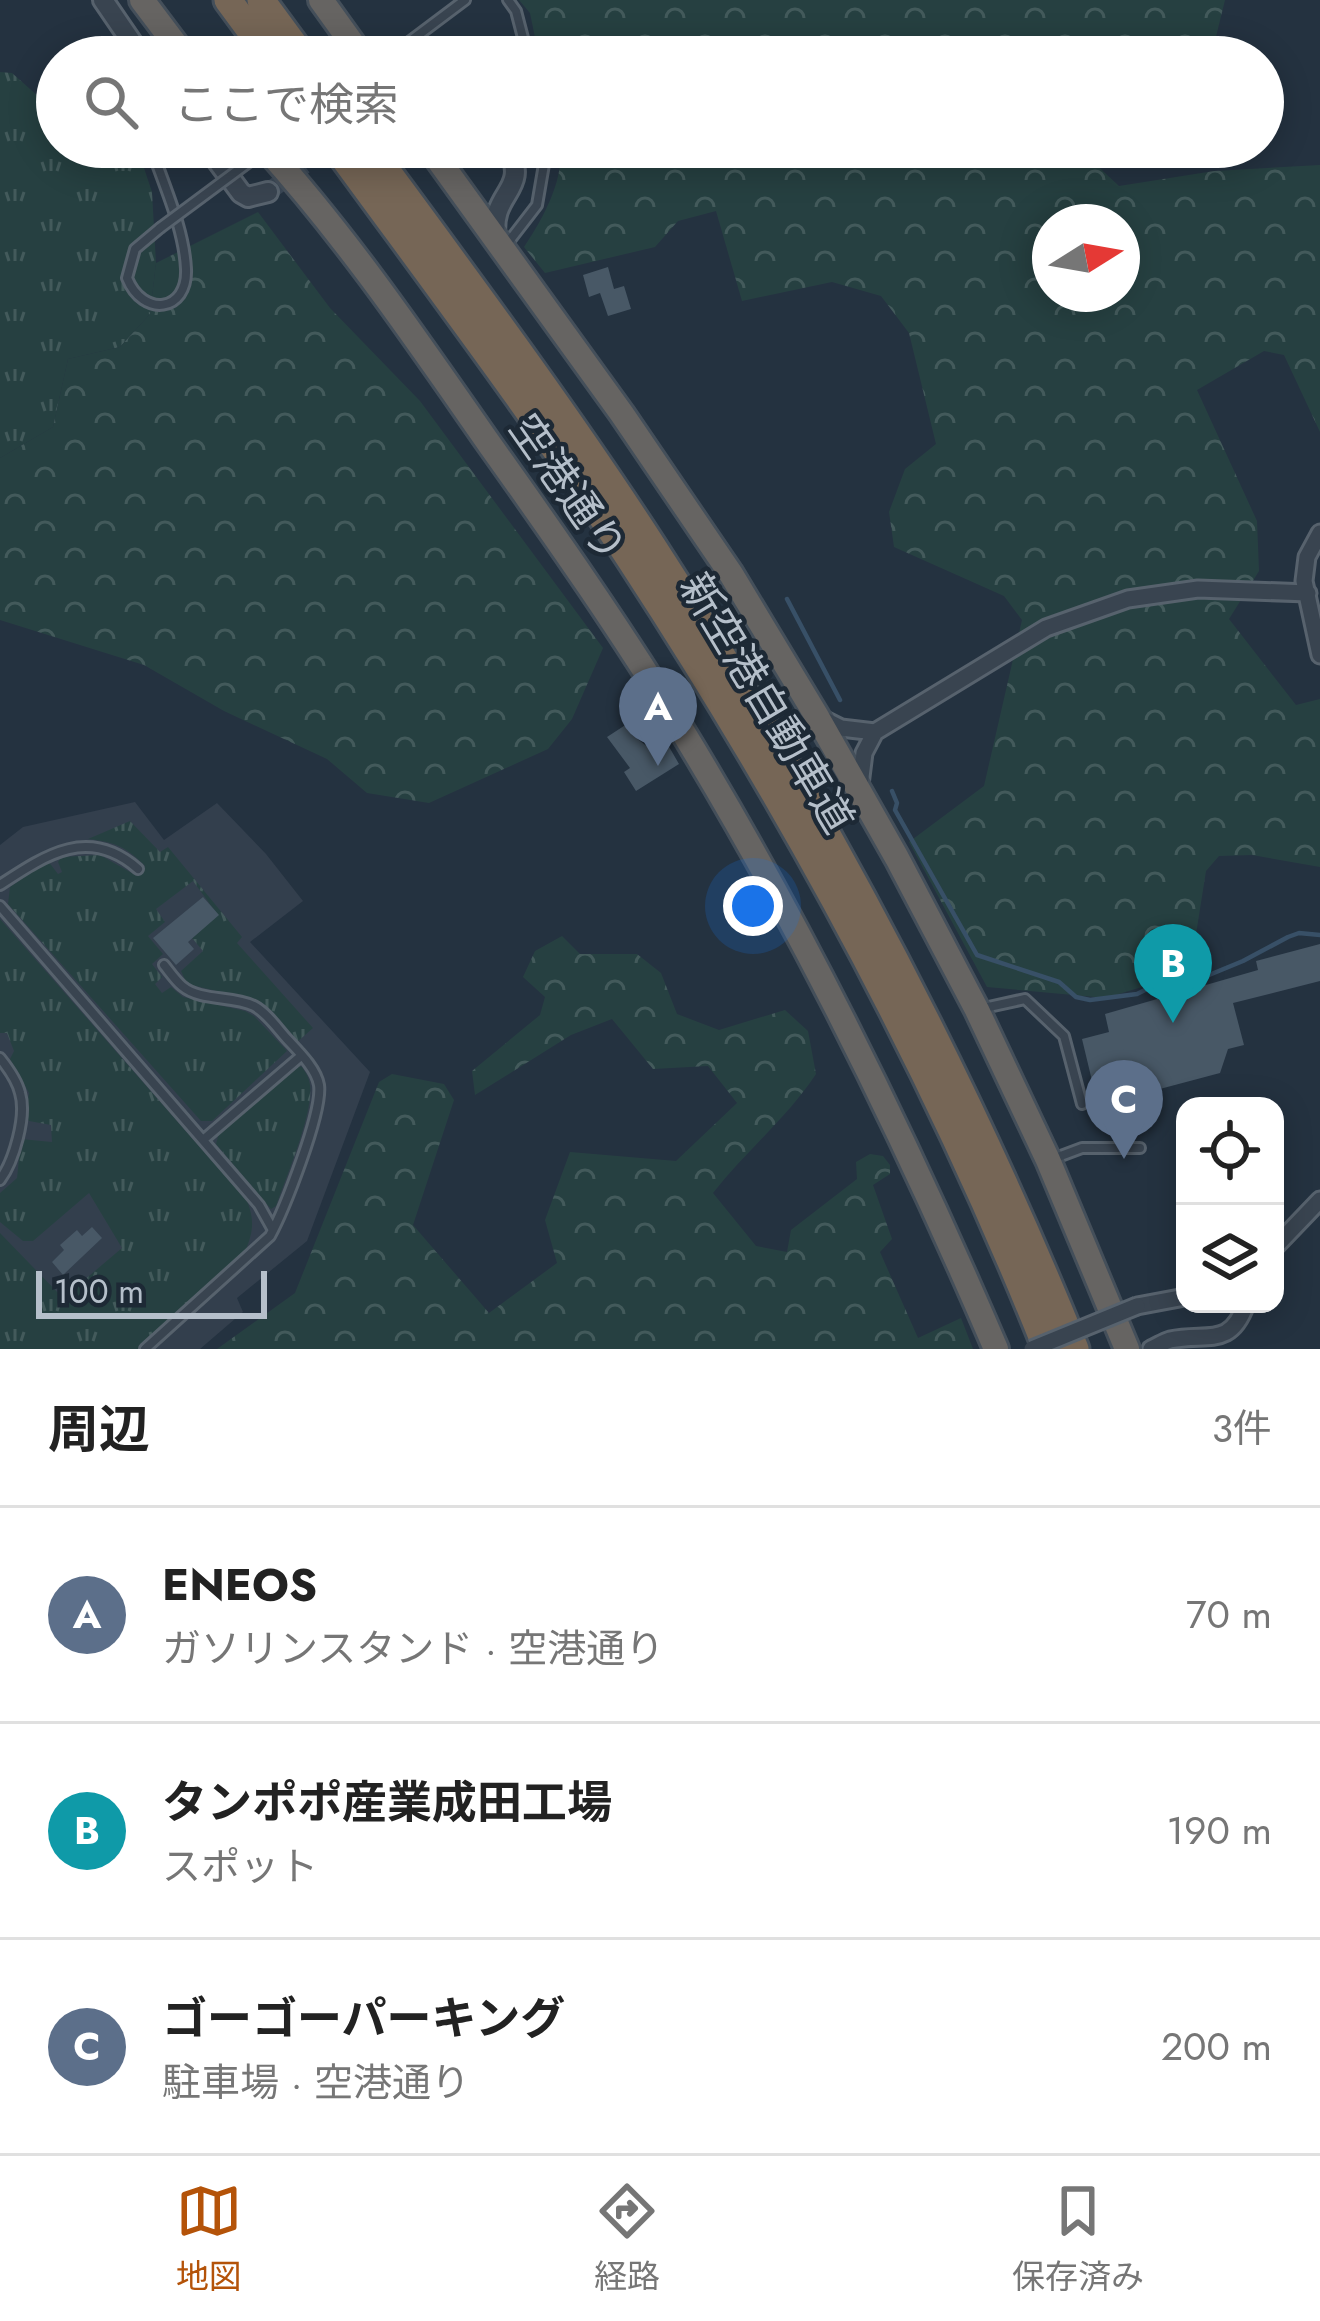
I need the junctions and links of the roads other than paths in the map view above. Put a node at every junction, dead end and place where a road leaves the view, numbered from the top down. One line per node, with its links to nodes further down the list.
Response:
1 (104, 0): 9 (street)
2 (142, 0): 10 (highway)
3 (228, 0): 11 (highway)
4 (261, 0): 12 (highway)
5 (278, 0): 13 (highway)
6 (321, 0): 14 (highway)
7 (465, 0): 15 (lane)
8 (508, 0): 16 (lane)
9 (124, 36)
10 (169, 36)
11 (255, 36)
12 (288, 36)
13 (303, 36)
14 (347, 36)
15 (417, 36)
16 (523, 36)
17 (158, 168): 30 (lane, bridge)
18 (223, 168): 29 (street)
19 (239, 168): 33 (lane, bridge)
20 (285, 168): 60 (highway, 空港通り)
21 (352, 168): 62 (highway, 新空港自動車道)
22 (384, 168): 35 (highway, 新空港自動車道)
23 (395, 168): 35 (highway)
24 (445, 168): 27 (highway, 空港通り)
25 (516, 168): 28 (street)
26 (543, 168): 34 (lane)
27 (459, 187): 28 (street); 34 (highway, 空港通り)
28 (511, 187): 34 (street)
29 (268, 192)
30 (174, 217)
31 (174, 217): 32 (lane, bridge)
32 (174, 217)
33 (174, 217)
34 (503, 239): 39 (highway, 空港通り)
35 (478, 295): 63 (highway, 新空港自動車道)
36 (1320, 533): 37 (street)
37 (1308, 593): 38 (street); 40 (street)
38 (1320, 655)
39 (816, 715): 40 (street); 41 (highway, 空港通り)
40 (875, 732): 41 (street)
41 (860, 794): 46 (highway, 空港通り)
42 (138, 869): 43 (lane)
43 (0, 885)
44 (0, 906): 50 (lane)
45 (164, 964): 47 (lane)
46 (976, 1010): 49 (lane); 52 (highway, 空港通り)
47 (301, 1056): 50 (lane); 55 (lane)
48 (0, 1058): 53 (lane)
49 (1082, 1104)
50 (203, 1140): 55 (lane)
51 (1140, 1148): 52 (lane)
52 (1048, 1160): 64 (highway, 空港通り)
53 (0, 1180)
54 (1320, 1200): 56 (street)
55 (273, 1230): 59 (lane)
56 (1284, 1238)
57 (1176, 1299): 61 (street, bridge)
58 (1244, 1313): 65 (street)
59 (145, 1349)
60 (996, 1349)
61 (1033, 1349)
62 (1047, 1349)
63 (1075, 1349)
64 (1127, 1349)
65 (1151, 1349)

